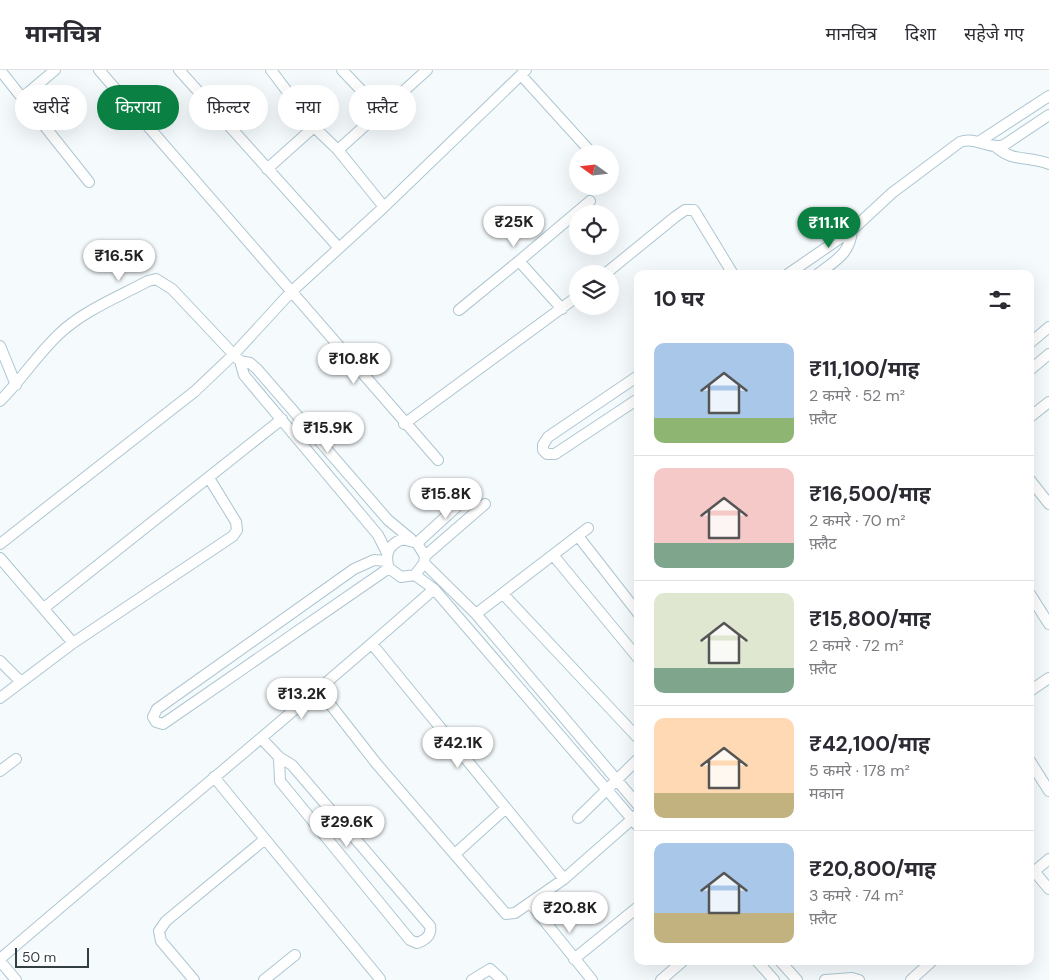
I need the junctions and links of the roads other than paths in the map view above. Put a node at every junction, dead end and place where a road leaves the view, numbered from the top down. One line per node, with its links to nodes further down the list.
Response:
1 (0, 70): 13 (street)
2 (55, 70): 9 (street)
3 (99, 70): 36 (street)
4 (179, 70): 25 (street)
5 (271, 70): 10 (street)
6 (342, 70): 11 (street)
7 (427, 70): 12 (street)
8 (524, 72): 21 (street); 28 (street)
9 (36, 85)
10 (282, 85)
11 (356, 85)
12 (410, 85)
13 (15, 88)
14 (1049, 96): 20 (street)
15 (1049, 115): 22 (street)
16 (48, 130): 26 (street)
17 (311, 130): 25 (street)
18 (317, 130): 23 (street)
19 (360, 130): 23 (street)
20 (980, 141): 22 (street); 29 (street)
21 (585, 145)
22 (996, 147): 24 (street)
23 (338, 150): 28 (street)
24 (1049, 164)
25 (267, 169): 30 (street)
26 (89, 182)
27 (590, 201): 31 (street)
28 (384, 207): 30 (street)
29 (852, 230): 34 (street); 35 (street)
30 (339, 248): 36 (street)
31 (519, 262): 38 (street); 39 (street)
32 (616, 265): 33 (street)
33 (731, 270)
34 (794, 270)
35 (823, 270)
36 (291, 292): 44 (street); 54 (street)
37 (569, 303): 38 (street)
38 (562, 309): 54 (street)
39 (459, 310)
40 (1049, 327): 41 (street)
41 (1034, 340)
42 (0, 346): 45 (street)
43 (1049, 354): 46 (street)
44 (237, 358): 48 (street); 53 (street); 63 (street); 64 (street)
45 (4, 367): 48 (street)
46 (1034, 367)
47 (634, 379): 50 (street)
48 (16, 385): 49 (street)
49 (0, 401)
50 (634, 402)
51 (1049, 402): 52 (street)
52 (1034, 414)
53 (282, 419): 56 (street); 68 (street)
54 (404, 424): 55 (street)
55 (438, 460)
56 (209, 478): 73 (street); 77 (street)
57 (1034, 484): 59 (street)
58 (475, 490): 63 (street)
59 (1048, 500)
60 (485, 504): 67 (street)
61 (588, 528): 62 (street)
62 (578, 536): 65 (street); 74 (street)
63 (414, 541): 67 (street); 68 (street)
64 (0, 544)
65 (553, 555): 71 (street); 79 (street)
66 (0, 558): 73 (street)
67 (425, 559): 69 (street); 75 (street)
68 (388, 561): 68 (street); 69 (street)
69 (415, 575): 70 (street)
70 (434, 589): 78 (street); 95 (street)
71 (503, 594): 75 (street); 86 (street)
72 (1034, 600): 76 (street)
73 (44, 608): 77 (street)
74 (634, 608)
75 (476, 614): 94 (street)
76 (1049, 624)
77 (73, 643): 82 (street)
78 (372, 644): 84 (street); 98 (street)
79 (634, 653)
80 (0, 661): 82 (street)
81 (1049, 678): 83 (street)
82 (21, 682): 85 (street)
83 (1034, 688)
84 (319, 690): 87 (street); 103 (street)
85 (0, 698)
86 (634, 734)
87 (261, 738): 88 (street); 93 (street)
88 (279, 758): 88 (street)
89 (16, 759): 92 (street)
90 (634, 763): 94 (street)
91 (1034, 767): 96 (street)
92 (0, 771)
93 (214, 777): 102 (street); 113 (street)
94 (617, 779): 95 (street); 97 (street)
95 (606, 791): 99 (street); 100 (street)
96 (1049, 791)
97 (634, 800)
98 (506, 808): 103 (street); 107 (street)
99 (578, 818)
100 (634, 818)
101 (634, 822): 107 (street)
102 (264, 840): 118 (street); 120 (street)
103 (456, 854): 109 (street)
104 (1049, 858): 105 (street)
105 (1034, 871)
106 (1034, 875): 108 (street)
107 (564, 879): 109 (street)
108 (1049, 890)
109 (530, 903): 112 (street)
110 (634, 910): 112 (street)
111 (295, 955): 121 (street)
112 (574, 958): 124 (street)
113 (0, 960): 119 (street)
114 (679, 965): 125 (street)
115 (761, 965): 126 (street)
116 (784, 965): 127 (street)
117 (928, 965): 130 (street)
118 (380, 979)
119 (16, 980)
120 (194, 980)
121 (264, 980)
122 (472, 980): 123 (street)
123 (502, 980)
124 (592, 980)
125 (662, 980)
126 (774, 980)
127 (797, 980)
128 (824, 980): 129 (street)
129 (859, 980)
130 (911, 980)

